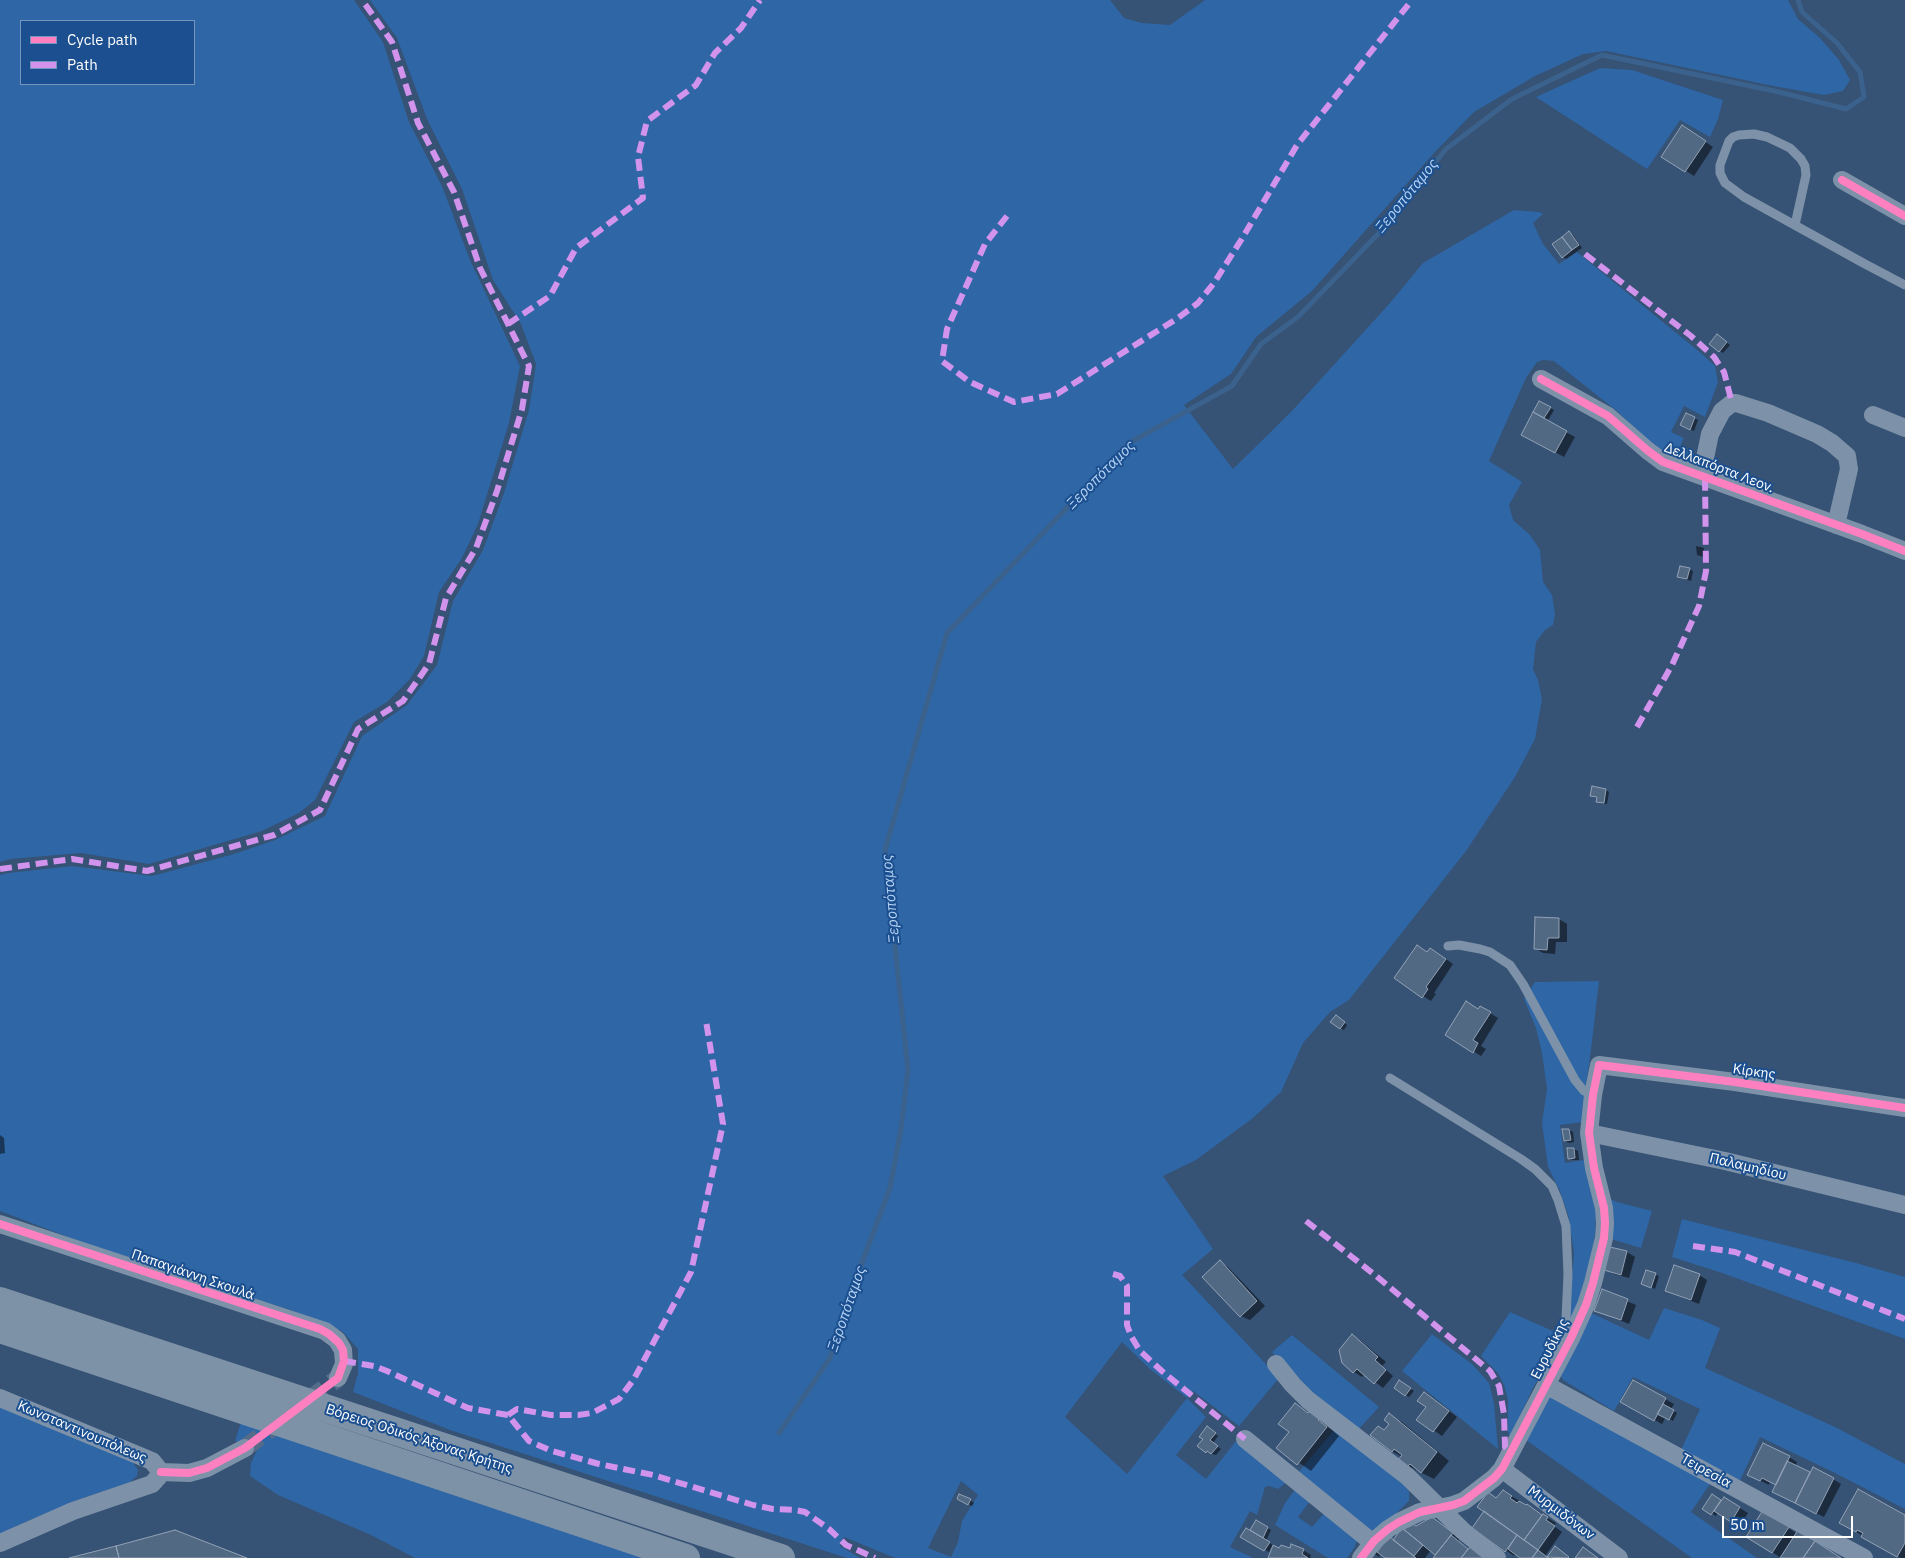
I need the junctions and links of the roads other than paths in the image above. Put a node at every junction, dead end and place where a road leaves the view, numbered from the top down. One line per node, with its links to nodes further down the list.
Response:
1 (1842, 180): 2 (street)
2 (1905, 216)
3 (1795, 225): 3 (lane); 4 (lane)
4 (1905, 285)
5 (1541, 379): 8 (street, Δελλαπόρτα Λεον.)
6 (1873, 415): 7 (street)
7 (1905, 428)
8 (1705, 476): 9 (street, Δελλαπόρτα Λεον.); 9 (street)
9 (1836, 525): 10 (street, Δελλαπόρτα Λεον.)
10 (1905, 551)
11 (1448, 946): 14 (lane)
12 (1599, 1065): 14 (street, Ευρυδίκης); 15 (street, Κίρκης)
13 (1390, 1078): 21 (lane)
14 (1593, 1095): 16 (street, Ευρυδίκης)
15 (1905, 1108)
16 (1589, 1134): 17 (street, Παλαμηδίου); 21 (street, Ευρυδίκης)
17 (1905, 1205)
18 (0, 1224): 23 (street, Παπαγιάννη Σκουλά)
19 (0, 1301): 34 (highway, Βόρειος Οδικός Άξονας Κρήτης)
20 (0, 1329): 33 (highway, Βόρειος Οδικός Άξονας Κρήτης)
21 (1574, 1331): 24 (street, Ευρυδίκης)
22 (1276, 1364): 30 (street)
23 (338, 1378)
24 (1546, 1385): 28 (street, Ευρυδίκης); 38 (street, Τειρεσία)
25 (0, 1398): 29 (street, Κωνσταντινουπόλεως)
26 (1244, 1439): 32 (street)
27 (245, 1448): 29 (street)
28 (1502, 1468): 30 (street, Ευρυδίκης); 37 (street, Μυρμιδόνων)
29 (161, 1472): 31 (street)
30 (1440, 1508): 32 (street, Ευρυδίκης); 36 (street)
31 (0, 1543)
32 (1373, 1543): 35 (street, Ευρυδίκης)
33 (686, 1558)
34 (781, 1558)
35 (1361, 1558)
36 (1497, 1558)
37 (1619, 1558)
38 (1864, 1558)

